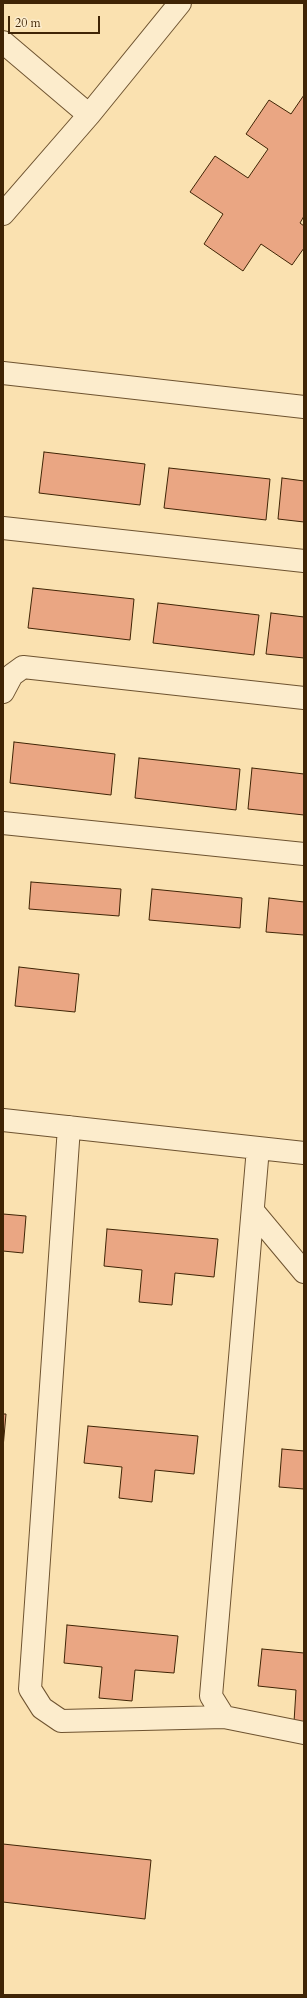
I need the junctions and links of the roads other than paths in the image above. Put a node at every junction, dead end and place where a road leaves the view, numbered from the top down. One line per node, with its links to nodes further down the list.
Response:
1 (180, 3): 3 (street)
2 (3, 42): 3 (street)
3 (89, 115): 4 (street)
4 (3, 214)
5 (3, 373): 6 (street)
6 (304, 407)
7 (3, 528): 8 (street)
8 (304, 561)
9 (3, 692): 10 (street)
10 (304, 698)
11 (3, 823): 12 (street)
12 (304, 854)
13 (3, 1120): 14 (street)
14 (69, 1128): 15 (street); 19 (street)
15 (258, 1148): 16 (street); 17 (street)
16 (304, 1153)
17 (253, 1211): 18 (street); 19 (street)
18 (304, 1272)
19 (224, 1717): 20 (street)
20 (304, 1733)

